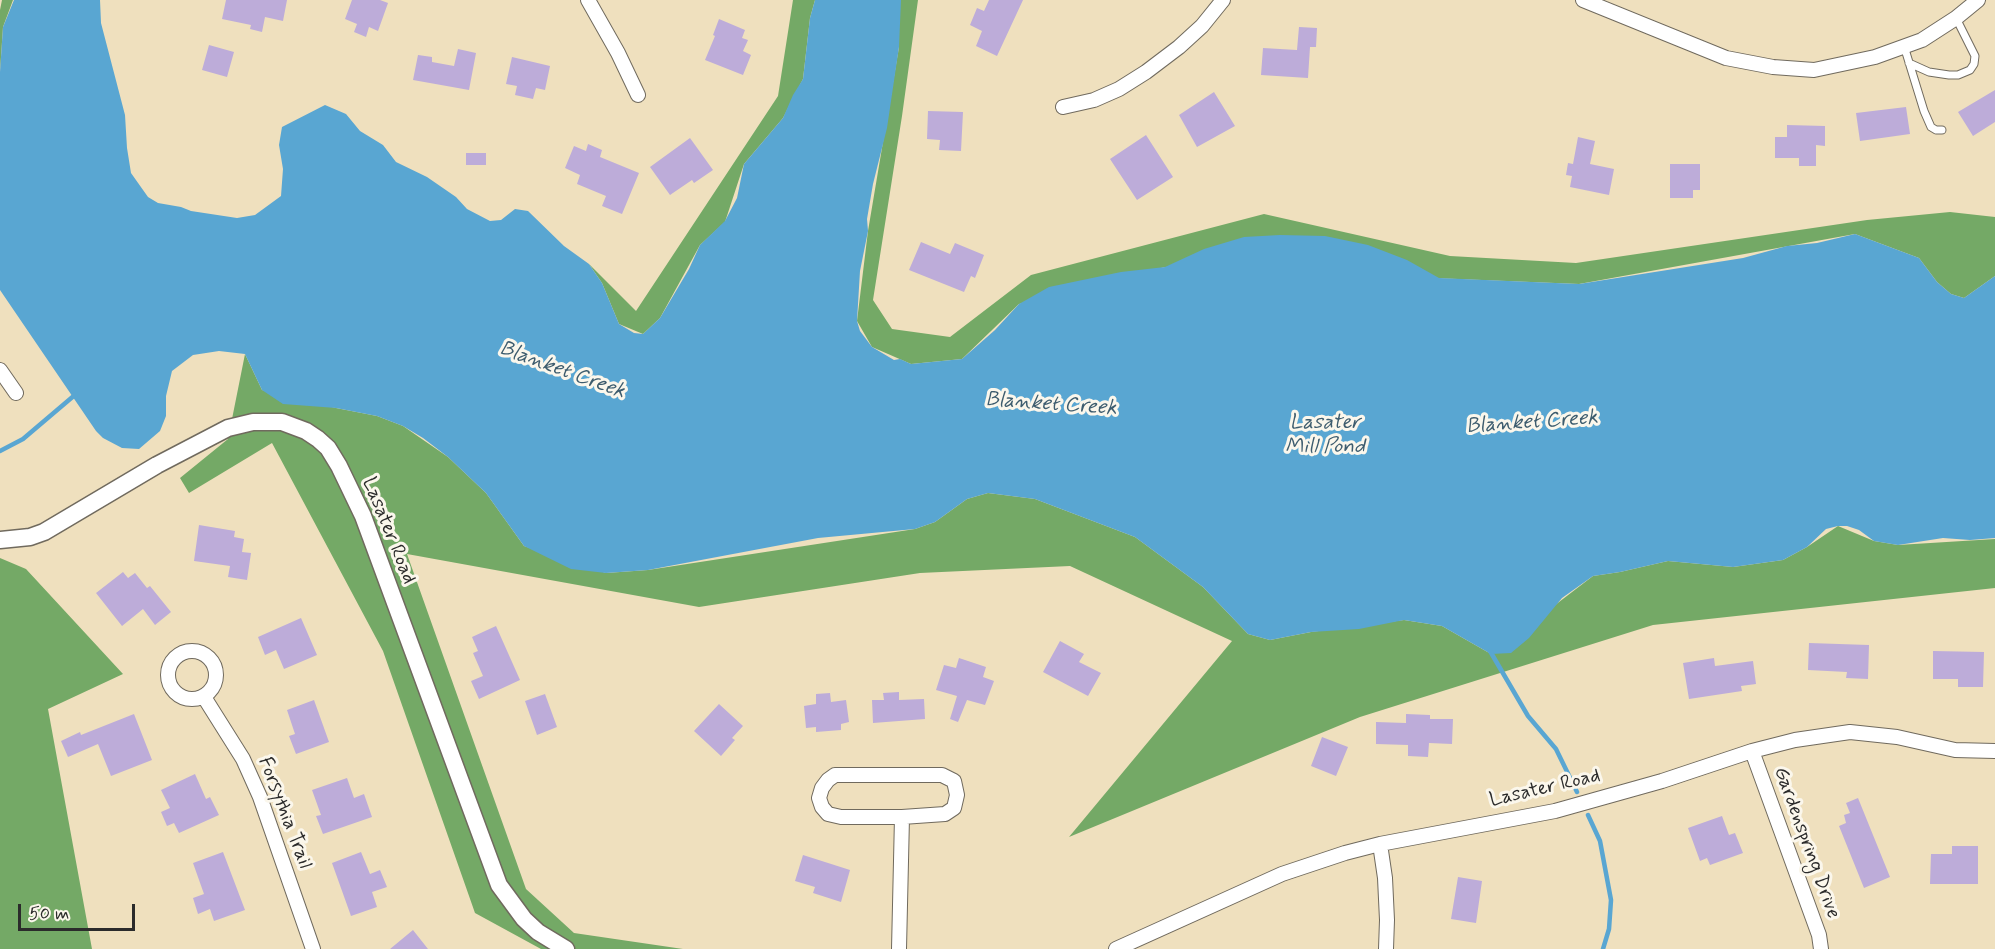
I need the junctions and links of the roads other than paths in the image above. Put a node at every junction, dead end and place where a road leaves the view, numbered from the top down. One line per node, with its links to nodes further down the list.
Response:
1 (588, 0): 8 (street)
2 (1223, 0): 9 (street)
3 (1583, 0): 6 (street)
4 (1977, 0): 5 (street)
5 (1956, 18): 6 (street); 7 (lane)
6 (1904, 46): 7 (lane)
7 (1909, 63): 10 (lane)
8 (638, 95)
9 (1063, 107)
10 (1942, 130)
11 (0, 370): 12 (street)
12 (16, 393)
13 (0, 540): 20 (street, Lasater Road)
14 (204, 697): 19 (street, Forsythia Trail)
15 (1752, 751): 16 (street, Lasater Road); 18 (street, Lasater Road); 24 (street, Gardenspring Drive)
16 (1995, 751)
17 (903, 817): 17 (street); 21 (street)
18 (1380, 844): 22 (street, Lasater Road); 23 (street)
19 (313, 949)
20 (566, 949)
21 (899, 949)
22 (1116, 949)
23 (1386, 949)
24 (1821, 949)

